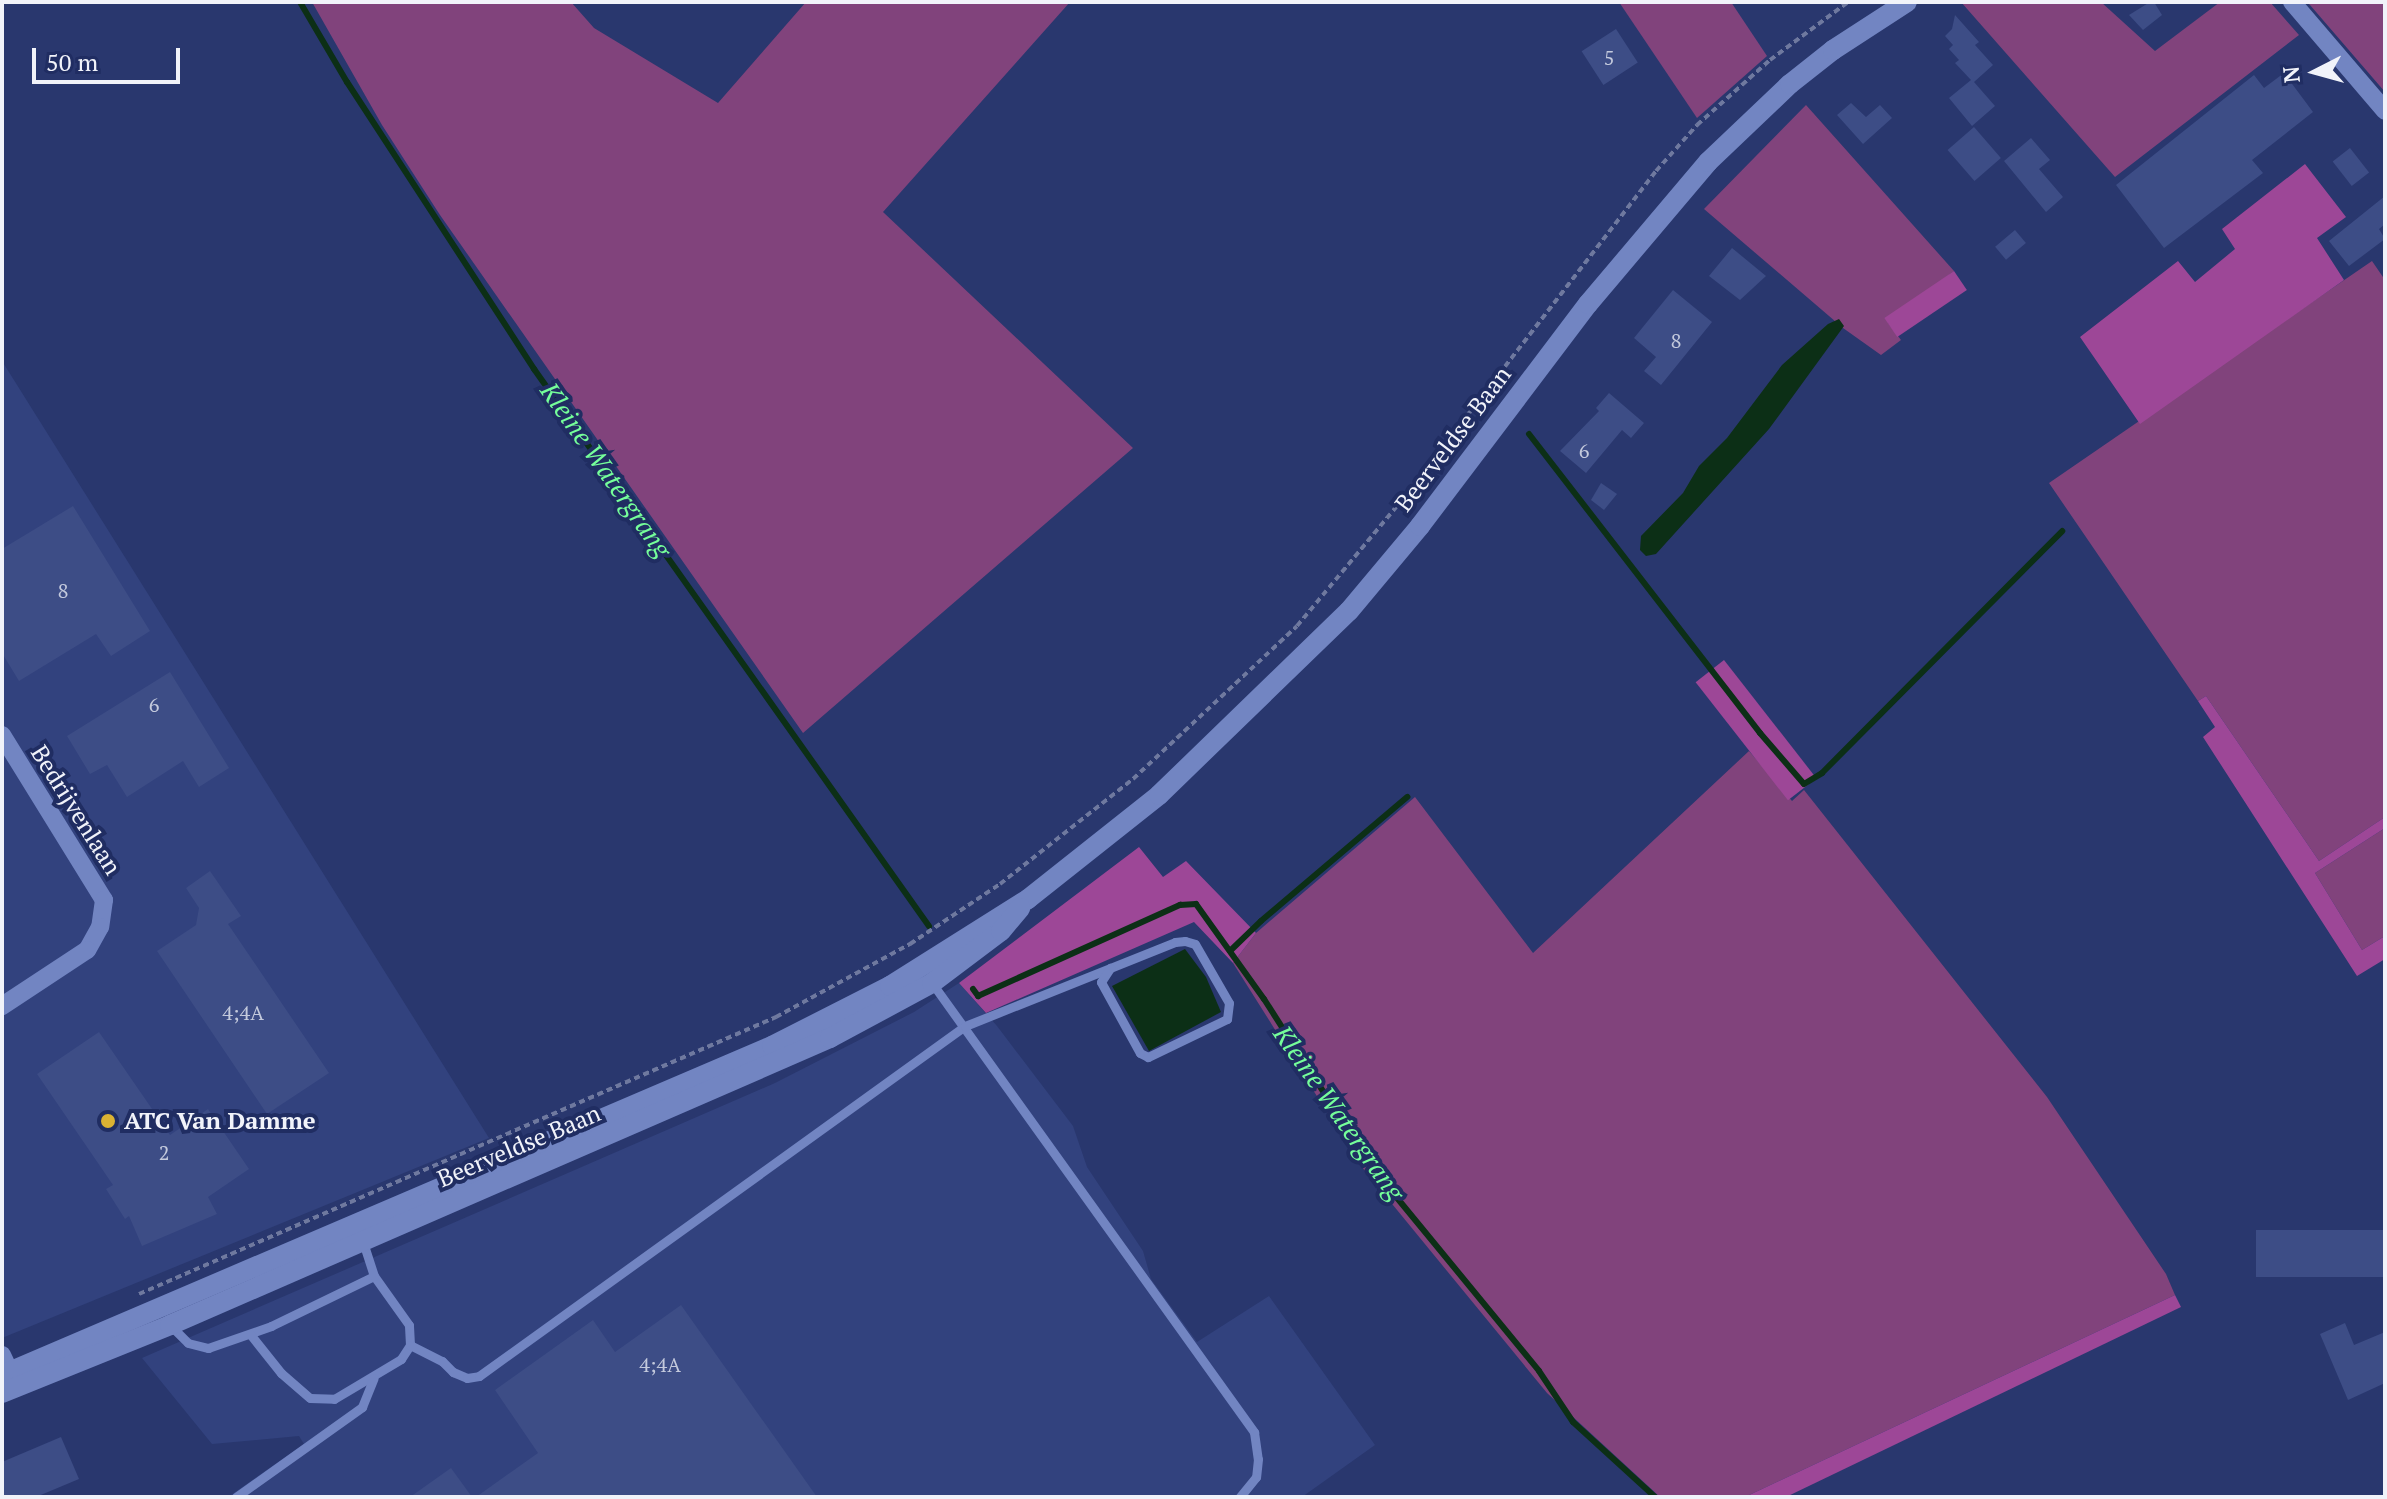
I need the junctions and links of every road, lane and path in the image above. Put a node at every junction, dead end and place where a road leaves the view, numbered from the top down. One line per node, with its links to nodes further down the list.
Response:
1 (1848, 2): 14 (path)
2 (1907, 2): 6 (main road, Beerveldse Baan)
3 (2292, 2): 4 (street)
4 (2385, 111)
5 (2, 735): 10 (street, Bedrijvenlaan)
6 (1028, 899): 8 (main road, Beerveldse Baan); 9 (main road, Beerveldse Baan)
7 (1110, 968): 7 (lane); 11 (lane)
8 (914, 971): 9 (lane); 12 (main road, Beerveldse Baan)
9 (932, 983): 11 (lane); 12 (main road, Beerveldse Baan)
10 (2, 1006)
11 (965, 1026): 17 (lane); 21 (lane)
12 (361, 1233): 13 (lane); 15 (main road, Beerveldse Baan); 18 (main road, Beerveldse Baan)
13 (374, 1276): 16 (lane); 17 (lane)
14 (132, 1301)
15 (170, 1325): 16 (lane); 18 (main road, Beerveldse Baan)
16 (250, 1334): 19 (lane)
17 (410, 1345): 19 (lane)
18 (6, 1376)
19 (374, 1378): 20 (lane)
20 (236, 1497)
21 (1240, 1497)

